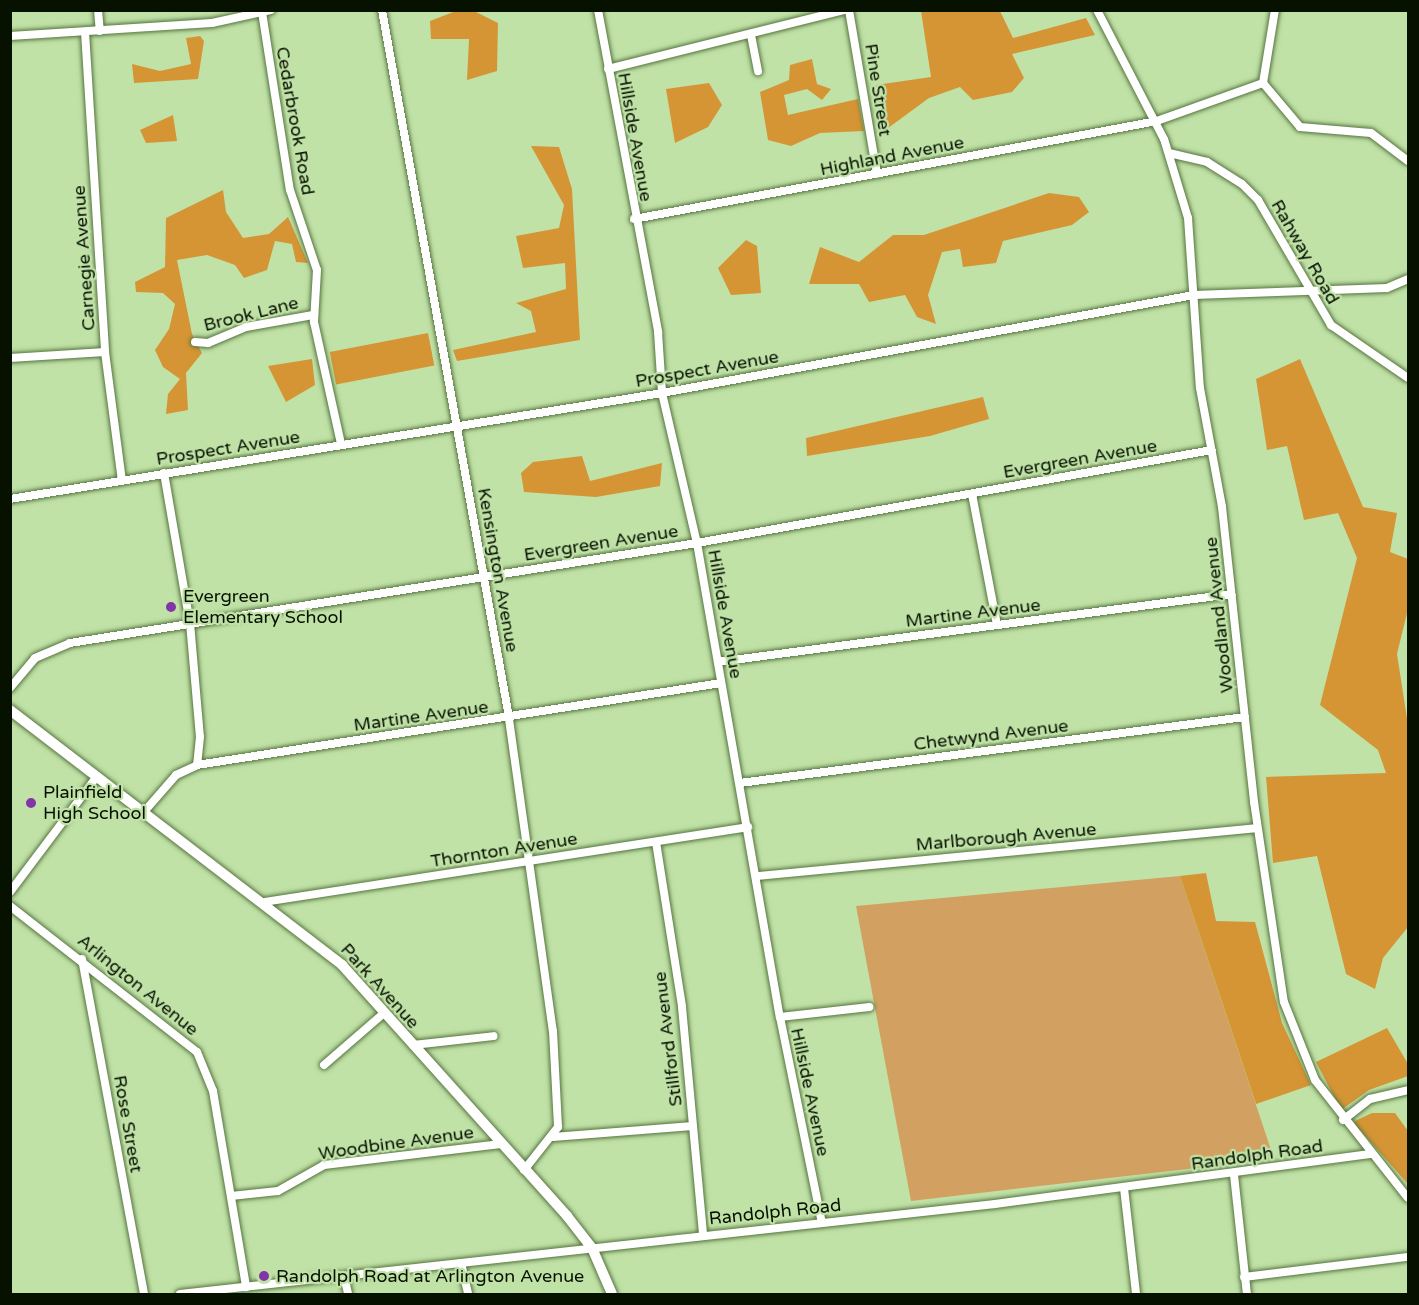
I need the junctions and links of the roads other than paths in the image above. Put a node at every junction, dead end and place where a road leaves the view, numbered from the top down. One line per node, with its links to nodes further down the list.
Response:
1 (98, 10): 10 (street)
2 (271, 10): 8 (street)
3 (382, 10): 31 (street, Kensington Avenue)
4 (598, 10): 14 (street, Hillside Avenue)
5 (847, 10): 12 (street); 20 (street, Pine Street)
6 (1097, 10): 17 (street, Woodland Avenue)
7 (1275, 10): 16 (street)
8 (262, 12): 9 (street); 25 (street, Cedarbrook Road)
9 (236, 14): 10 (street)
10 (100, 30): 11 (street)
11 (85, 32): 13 (street); 27 (street, Carnegie Avenue)
12 (751, 35): 14 (street); 15 (street)
13 (10, 36)
14 (608, 69): 21 (street, Hillside Avenue)
15 (759, 71)
16 (1263, 83): 17 (street, Highland Avenue); 19 (street)
17 (1155, 121): 18 (street, Woodland Avenue); 20 (street, Highland Avenue)
18 (1169, 153): 23 (street, Rahway Road); 24 (street, Woodland Avenue)
19 (1408, 161)
20 (876, 174): 21 (street, Highland Avenue)
21 (634, 219): 30 (street, Hillside Avenue)
22 (1408, 279): 23 (street, Prospect Avenue)
23 (1307, 291): 24 (street, Prospect Avenue); 29 (street, Rahway Road)
24 (1194, 295): 30 (street, Prospect Avenue); 33 (street, Woodland Avenue)
25 (313, 315): 26 (street, Brook Lane); 32 (street, Cedarbrook Road)
26 (195, 342)
27 (105, 352): 28 (street); 35 (street, Carnegie Avenue)
28 (10, 358)
29 (1408, 378)
30 (662, 393): 31 (street, Prospect Avenue); 38 (street, Hillside Avenue)
31 (458, 425): 32 (street, Prospect Avenue); 39 (street, Kensington Avenue)
32 (340, 444): 34 (street, Prospect Avenue)
33 (1212, 450): 36 (street, Evergreen Avenue); 40 (street, Woodland Avenue)
34 (164, 473): 35 (street, Prospect Avenue); 41 (street)
35 (122, 481): 37 (street, Prospect Avenue)
36 (972, 494): 38 (street, Evergreen Avenue); 42 (street)
37 (10, 498)
38 (697, 543): 39 (street, Evergreen Avenue); 43 (street, Hillside Avenue)
39 (484, 577): 41 (street, Evergreen Avenue); 48 (street, Kensington Avenue)
40 (1232, 594): 42 (street, Martine Avenue); 47 (street, Woodland Avenue)
41 (190, 623): 45 (street, Evergreen Avenue); 49 (street)
42 (997, 625): 43 (street, Martine Avenue)
43 (718, 662): 44 (street, Hillside Avenue)
44 (721, 683): 48 (street, Martine Avenue); 51 (street, Hillside Avenue)
45 (10, 688)
46 (10, 710): 50 (main road, Park Avenue)
47 (1245, 717): 51 (street, Chetwynd Avenue); 54 (street, Woodland Avenue)
48 (509, 719): 49 (street, Martine Avenue); 56 (street, Kensington Avenue)
49 (197, 765): 52 (street, Martine Avenue)
50 (97, 776): 52 (main road, Park Avenue); 58 (street)
51 (740, 783): 53 (street, Hillside Avenue)
52 (143, 813): 59 (main road, Park Avenue)
53 (748, 827): 55 (street, Thornton Avenue); 57 (street, Hillside Avenue)
54 (1257, 828): 57 (street, Marlborough Avenue); 69 (street, Woodland Avenue)
55 (656, 842): 56 (street, Thornton Avenue); 70 (street, Stillford Avenue)
56 (529, 862): 59 (street, Thornton Avenue); 71 (street, Kensington Avenue)
57 (758, 876): 64 (street, Hillside Avenue)
58 (10, 892)
59 (264, 902): 63 (main road, Park Avenue)
60 (10, 906): 61 (street, Arlington Avenue)
61 (82, 959): 77 (street, Arlington Avenue); 87 (street, Rose Street)
62 (869, 1007): 64 (street)
63 (384, 1013): 66 (main road, Park Avenue); 67 (street)
64 (780, 1017): 79 (street, Hillside Avenue)
65 (494, 1036): 66 (street)
66 (411, 1046): 72 (main road, Park Avenue)
67 (324, 1065)
68 (1408, 1090): 69 (street)
69 (1343, 1120): 73 (street, Woodland Avenue)
70 (693, 1126): 71 (street); 80 (street, Stillford Avenue)
71 (554, 1137): 74 (street)
72 (499, 1144): 74 (main road, Park Avenue); 77 (street, Woodbine Avenue)
73 (1372, 1154): 75 (street, Randolph Road); 78 (street, Woodland Avenue)
74 (524, 1170): 81 (main road, Park Avenue)
75 (1234, 1175): 76 (street, Randolph Road); 85 (street)
76 (1124, 1188): 79 (street, Randolph Road); 92 (street)
77 (231, 1196): 86 (street, Arlington Avenue)
78 (1408, 1198)
79 (822, 1223): 80 (street, Randolph Road)
80 (703, 1235): 81 (street, Randolph Road)
81 (592, 1248): 83 (street, Randolph Road); 91 (main road, Park Avenue)
82 (1408, 1257): 85 (street)
83 (461, 1263): 84 (street, Randolph Road); 90 (street)
84 (344, 1276): 86 (street, Randolph Road); 89 (street)
85 (1244, 1277): 93 (street)
86 (252, 1289): 88 (street, Randolph Road)
87 (144, 1294)
88 (180, 1294)
89 (348, 1294)
90 (468, 1294)
91 (612, 1294)
92 (1136, 1294)
93 (1247, 1294)

